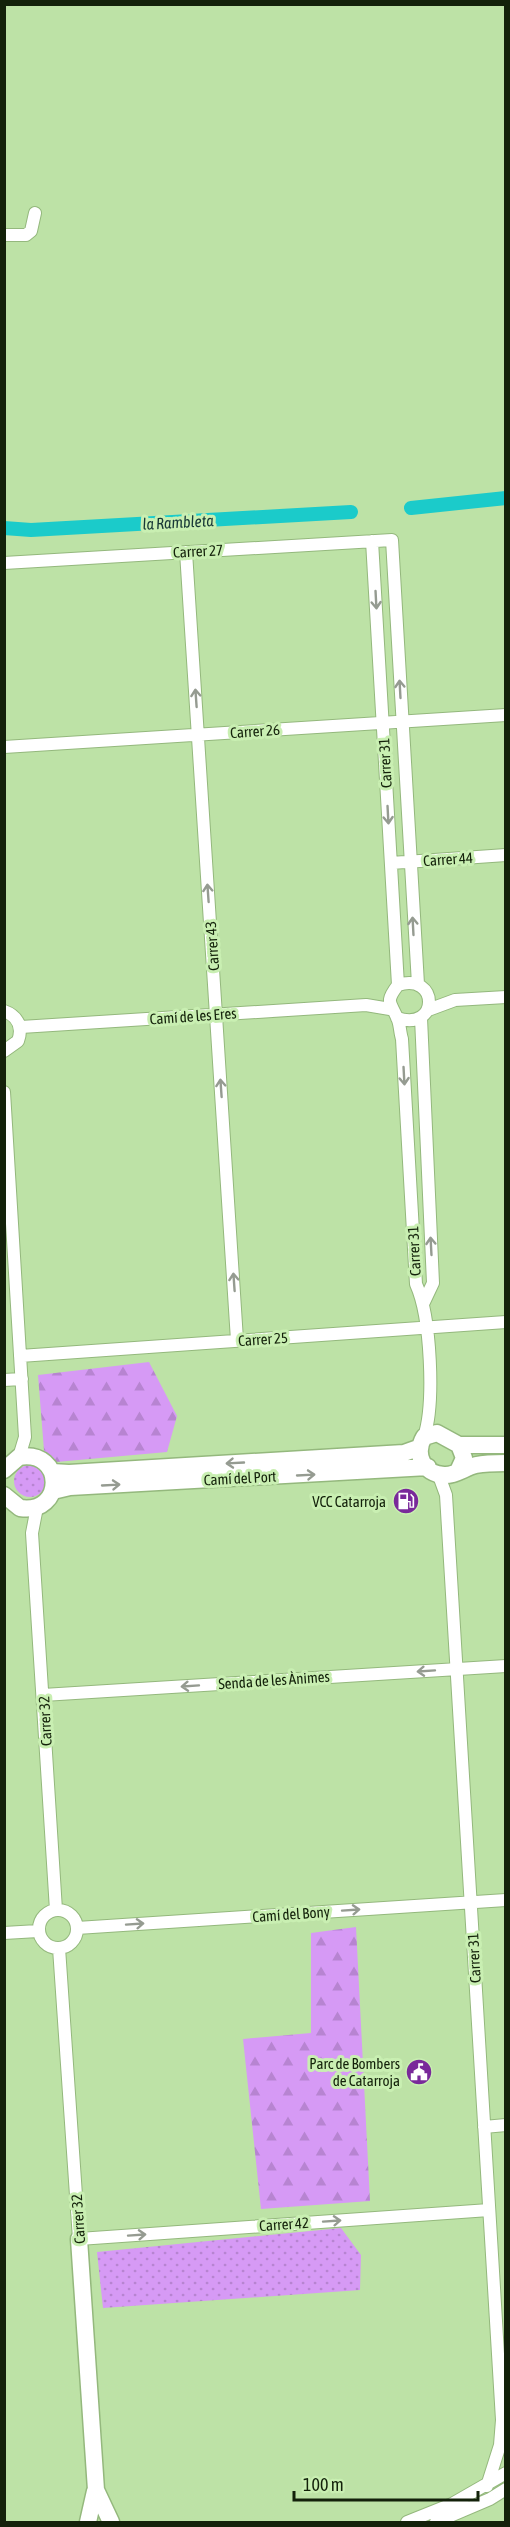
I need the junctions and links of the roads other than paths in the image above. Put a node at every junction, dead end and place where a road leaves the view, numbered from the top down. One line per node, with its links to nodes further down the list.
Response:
1 (36, 213): 2 (street)
2 (4, 235)
3 (392, 540): 4 (street, Carrer 27); 8 (street, Carrer 31, one-way to 3)
4 (372, 541): 5 (street, Carrer 27); 9 (street, Carrer 31, one-way to 9)
5 (186, 552): 6 (street, Carrer 27); 10 (street, Carrer 43, one-way to 5)
6 (4, 563)
7 (506, 715): 8 (street, Carrer 26)
8 (402, 722): 9 (street, Carrer 26); 13 (street, Carrer 31)
9 (383, 723): 10 (street, Carrer 26); 14 (street, Carrer 31, one-way to 14)
10 (198, 735): 11 (street, Carrer 26); 21 (street, Carrer 43, one-way to 10)
11 (4, 747)
12 (506, 855): 13 (street, Carrer 44)
13 (409, 862): 14 (street, Carrer 44); 15 (street, Carrer 31, one-way to 13)
14 (391, 863): 16 (street, Carrer 31)
15 (422, 988): 16 (street); 18 (street); 23 (street)
16 (394, 990): 19 (street, Camí de les Eres); 22 (street)
17 (506, 997): 18 (street)
18 (455, 1000): 23 (street)
19 (366, 1005): 21 (street, Camí de les Eres); 22 (street, Camí de les Eres)
20 (4, 1011): 24 (street)
21 (216, 1014): 24 (street, Camí de les Eres); 30 (street, Carrer 43, one-way to 21)
22 (394, 1014): 23 (street); 27 (street, Carrer 31, one-way to 27)
23 (424, 1014): 27 (street, Carrer 31, one-way to 23)
24 (21, 1028): 25 (street)
25 (4, 1051)
26 (4, 1092): 31 (street)
27 (424, 1302): 29 (street, Carrer 31)
28 (506, 1322): 29 (street, Carrer 25)
29 (426, 1327): 30 (street, Carrer 25); 34 (street, Carrer 31)
30 (237, 1340): 31 (street, Carrer 25)
31 (20, 1356): 32 (street)
32 (22, 1379): 33 (street); 39 (street)
33 (4, 1380)
34 (431, 1399): 35 (street, Carrer 31); 36 (street, Carrer 31)
35 (444, 1434): 36 (street); 37 (street)
36 (421, 1443): 42 (street); 43 (street, Camí del Port, one-way to 43)
37 (459, 1445): 38 (street); 42 (street)
38 (506, 1445)
39 (27, 1457): 41 (street); 43 (street)
40 (506, 1463): 42 (street, Camí del Port)
41 (4, 1470)
42 (444, 1471): 44 (street, Camí del Port, one-way to 42); 48 (street, Carrer 31)
43 (52, 1472): 44 (street)
44 (53, 1491): 46 (street)
45 (4, 1495): 46 (street)
46 (28, 1507): 49 (street, Carrer 32)
47 (506, 1666): 48 (street, Senda de les Ànimes)
48 (457, 1669): 49 (street, Senda de les Ànimes, one-way to 49); 51 (street, Carrer 31)
49 (43, 1695): 52 (street, Carrer 32)
50 (506, 1900): 51 (street, Camí del Bony)
51 (471, 1902): 53 (street, Camí del Bony, one-way to 51); 58 (street, Carrer 31)
52 (56, 1910): 53 (street); 54 (street)
53 (77, 1928): 56 (street)
54 (38, 1931): 55 (street); 56 (street)
55 (4, 1933)
56 (59, 1948): 60 (street, Carrer 32)
57 (506, 2125): 58 (street)
58 (484, 2127): 59 (street, Carrer 31)
59 (489, 2210): 60 (street, Carrer 42, one-way to 59); 61 (street, Carrer 31)
60 (79, 2239): 65 (street, Carrer 32)
61 (504, 2422): 63 (street, Carrer 31)
62 (506, 2473): 63 (street)
63 (487, 2486): 68 (street)
64 (506, 2488): 69 (street)
65 (96, 2490): 66 (street, Carrer 32); 67 (street, Carrer 32)
66 (88, 2523)
67 (111, 2523)
68 (407, 2523)
69 (436, 2523)

